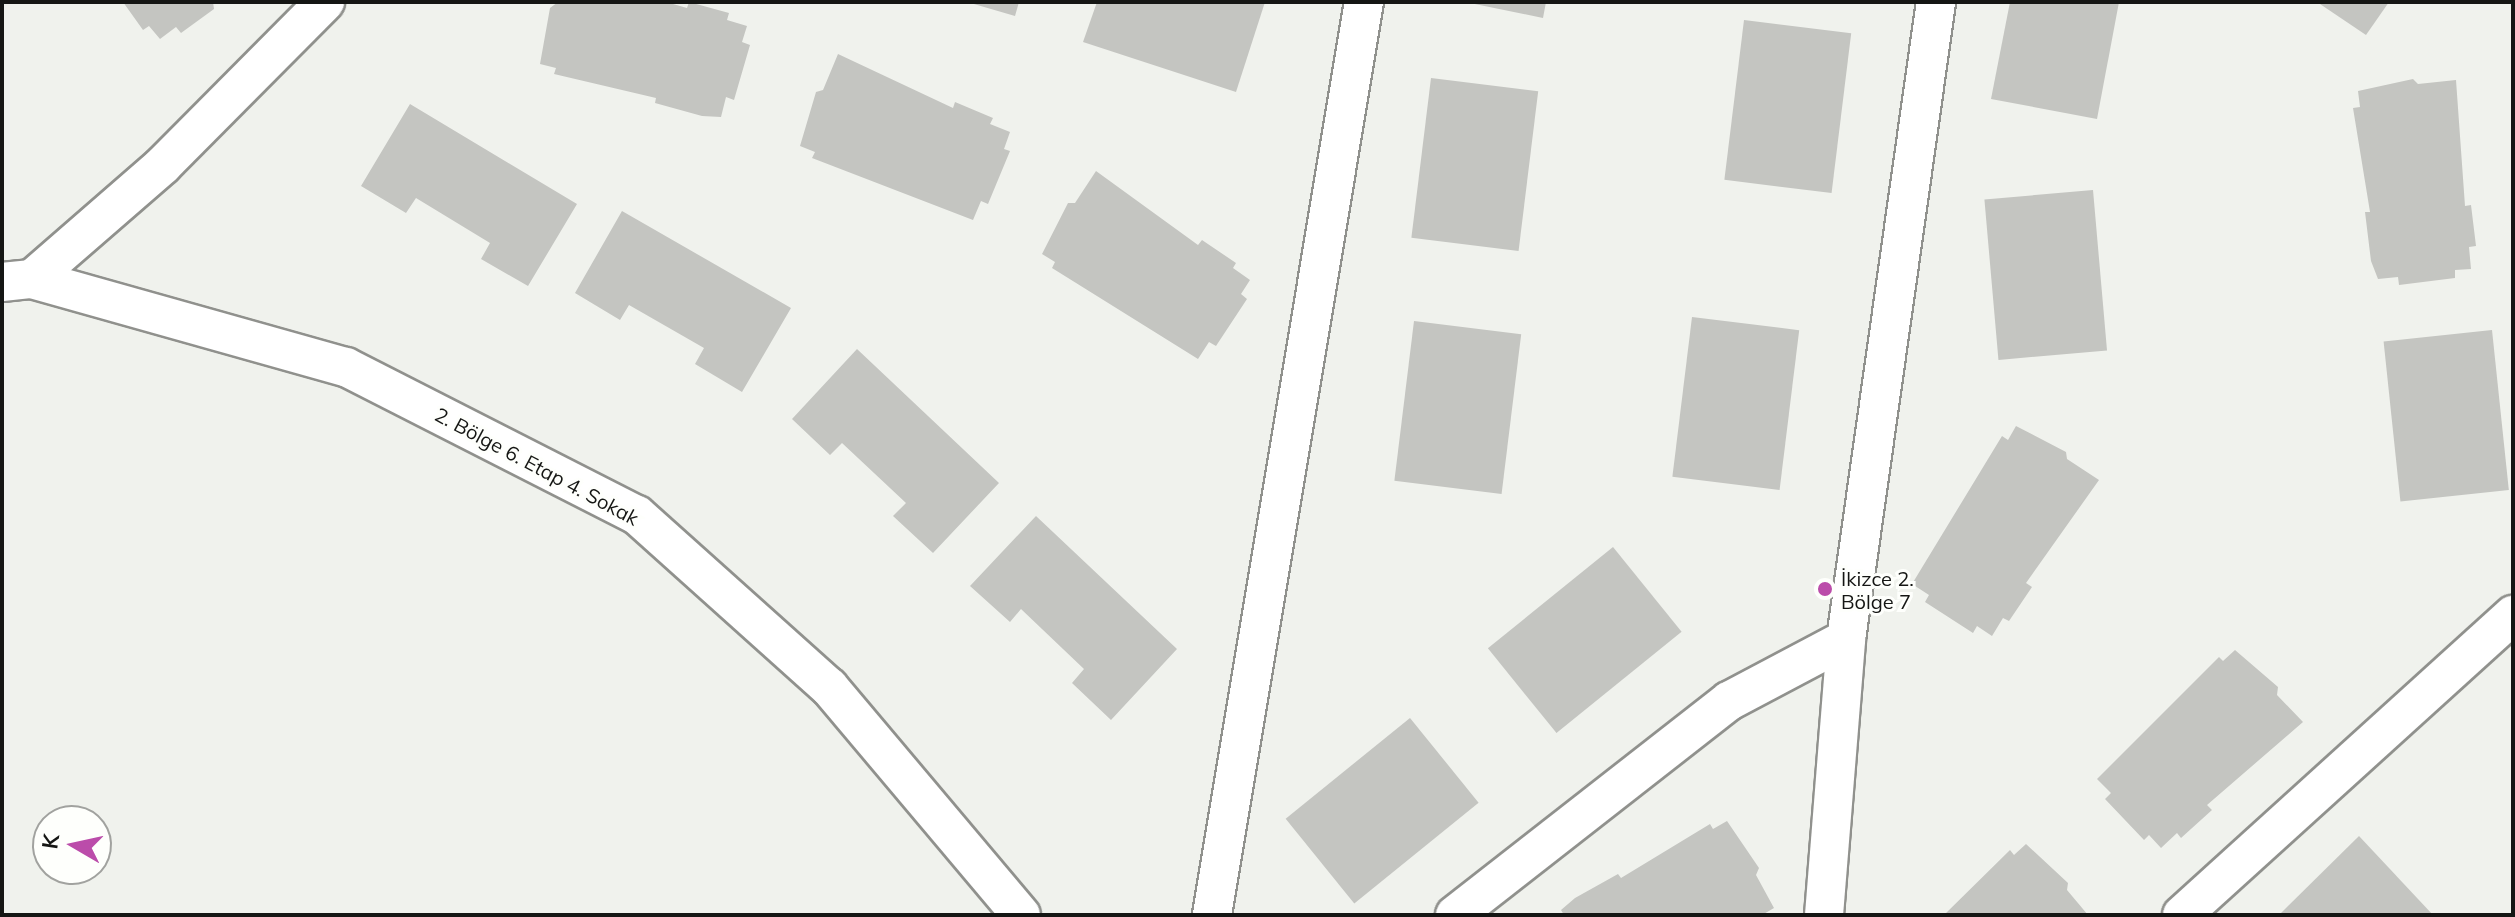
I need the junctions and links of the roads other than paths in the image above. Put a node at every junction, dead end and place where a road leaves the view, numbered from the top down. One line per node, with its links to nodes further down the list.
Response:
1 (325, 2): 4 (street)
2 (1364, 2): 8 (street)
3 (1936, 2): 6 (street)
4 (17, 280): 7 (street, 2. Bölge 6. Etap 4. Sokak)
5 (2513, 615): 11 (street)
6 (1846, 639): 9 (street); 10 (street)
7 (1021, 915)
8 (1212, 915)
9 (1455, 915)
10 (1824, 915)
11 (2182, 915)

